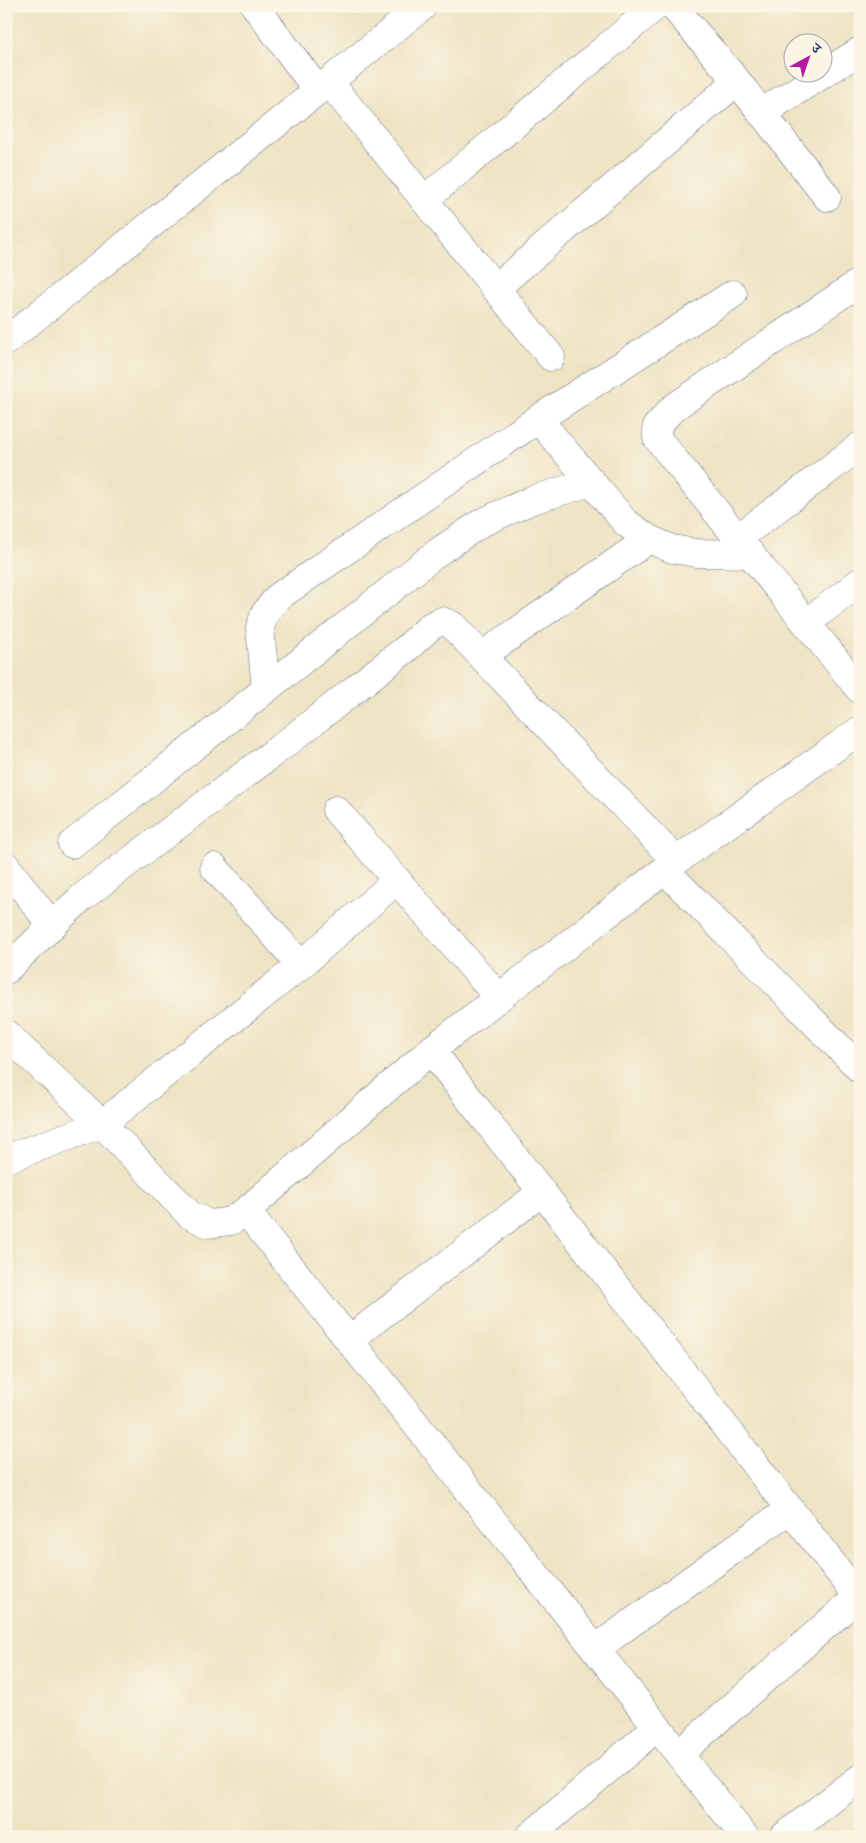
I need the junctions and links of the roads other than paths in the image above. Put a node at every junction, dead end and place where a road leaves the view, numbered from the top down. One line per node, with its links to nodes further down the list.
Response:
1 (255, 6): 7 (street)
2 (424, 6): 7 (street)
3 (656, 6): 10 (street)
4 (673, 6): 6 (street)
5 (860, 51): 8 (street)
6 (736, 81): 8 (street); 12 (street)
7 (324, 86): 10 (street); 14 (street)
8 (762, 113): 9 (street)
9 (828, 197)
10 (424, 200): 12 (street)
11 (860, 282): 20 (street)
12 (496, 288): 15 (street)
13 (733, 294): 16 (street)
14 (6, 341)
15 (551, 357)
16 (538, 419): 18 (street); 24 (street)
17 (860, 446): 20 (street)
18 (591, 482): 19 (street); 24 (street)
19 (649, 539): 20 (street); 23 (street)
20 (744, 546): 22 (street)
21 (860, 582): 22 (street)
22 (806, 623): 25 (street)
23 (482, 656): 29 (street); 33 (street)
24 (266, 689): 28 (street)
25 (860, 690)
26 (860, 730): 29 (street)
27 (336, 810): 32 (street)
28 (72, 844)
29 (671, 865): 36 (street); 39 (street)
30 (6, 866): 33 (street)
31 (214, 867): 34 (street)
32 (397, 880): 34 (street); 36 (street)
33 (52, 926): 35 (street)
34 (301, 965): 40 (street)
35 (6, 970)
36 (498, 998): 38 (street)
37 (6, 1034): 40 (street)
38 (431, 1050): 42 (street); 43 (street)
39 (860, 1069)
40 (102, 1124): 41 (street); 43 (street)
41 (6, 1159)
42 (542, 1192): 44 (street); 45 (street)
43 (246, 1211): 44 (street)
44 (349, 1340): 47 (street)
45 (790, 1509): 46 (street); 47 (street)
46 (859, 1598): 49 (street)
47 (595, 1649): 48 (street)
48 (657, 1727): 49 (street); 51 (street)
49 (679, 1754): 52 (street)
50 (860, 1778): 53 (street)
51 (529, 1837)
52 (745, 1837)
53 (783, 1837)

